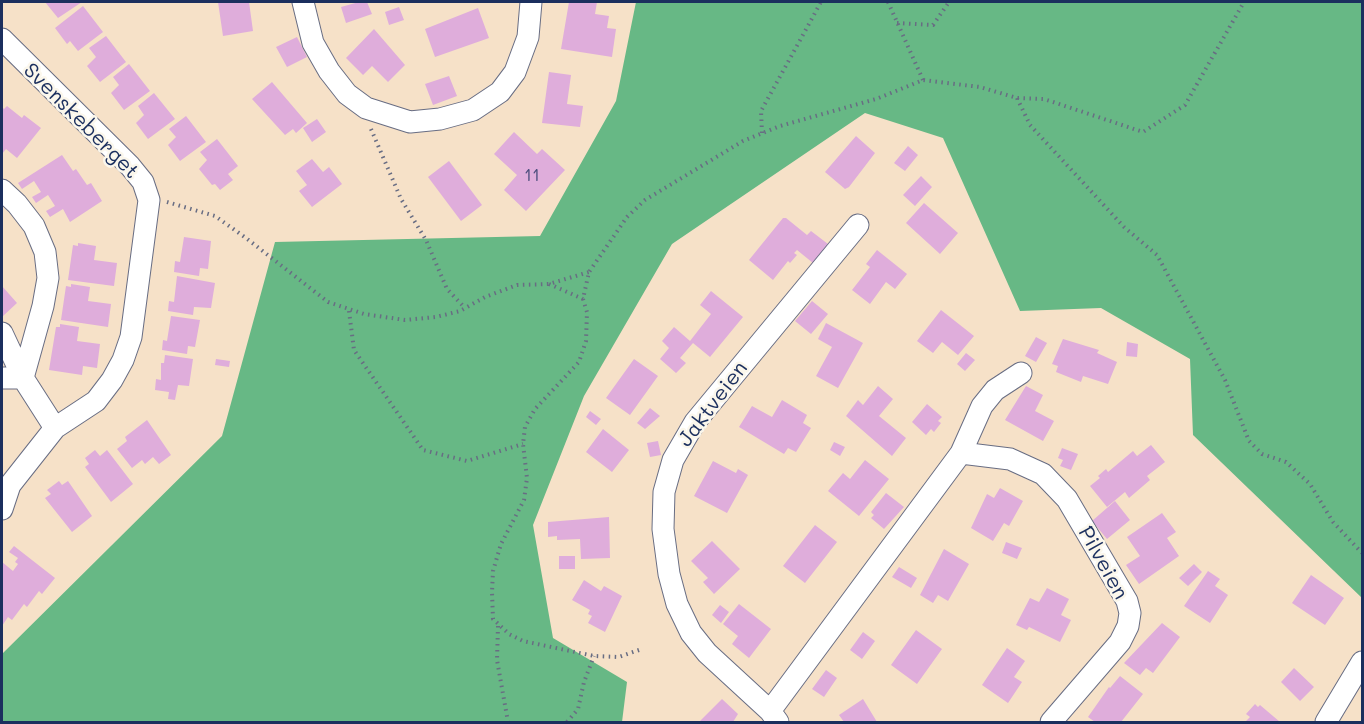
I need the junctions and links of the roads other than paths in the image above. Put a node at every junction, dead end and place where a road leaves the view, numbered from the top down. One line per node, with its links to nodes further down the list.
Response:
1 (303, 2): 2 (street)
2 (531, 2)
3 (2, 39): 10 (street, Svenskeberget)
4 (2, 190): 9 (street)
5 (858, 225): 14 (street, Jaktveien)
6 (2, 333): 9 (street)
7 (1021, 373): 11 (street)
8 (2, 378): 9 (street)
9 (23, 378): 10 (street)
10 (55, 428): 12 (street, Svenskeberget)
11 (961, 453): 14 (street); 15 (street, Pilveien)
12 (2, 509)
13 (1362, 662): 16 (street)
14 (774, 717)
15 (1051, 723)
16 (1326, 723)

